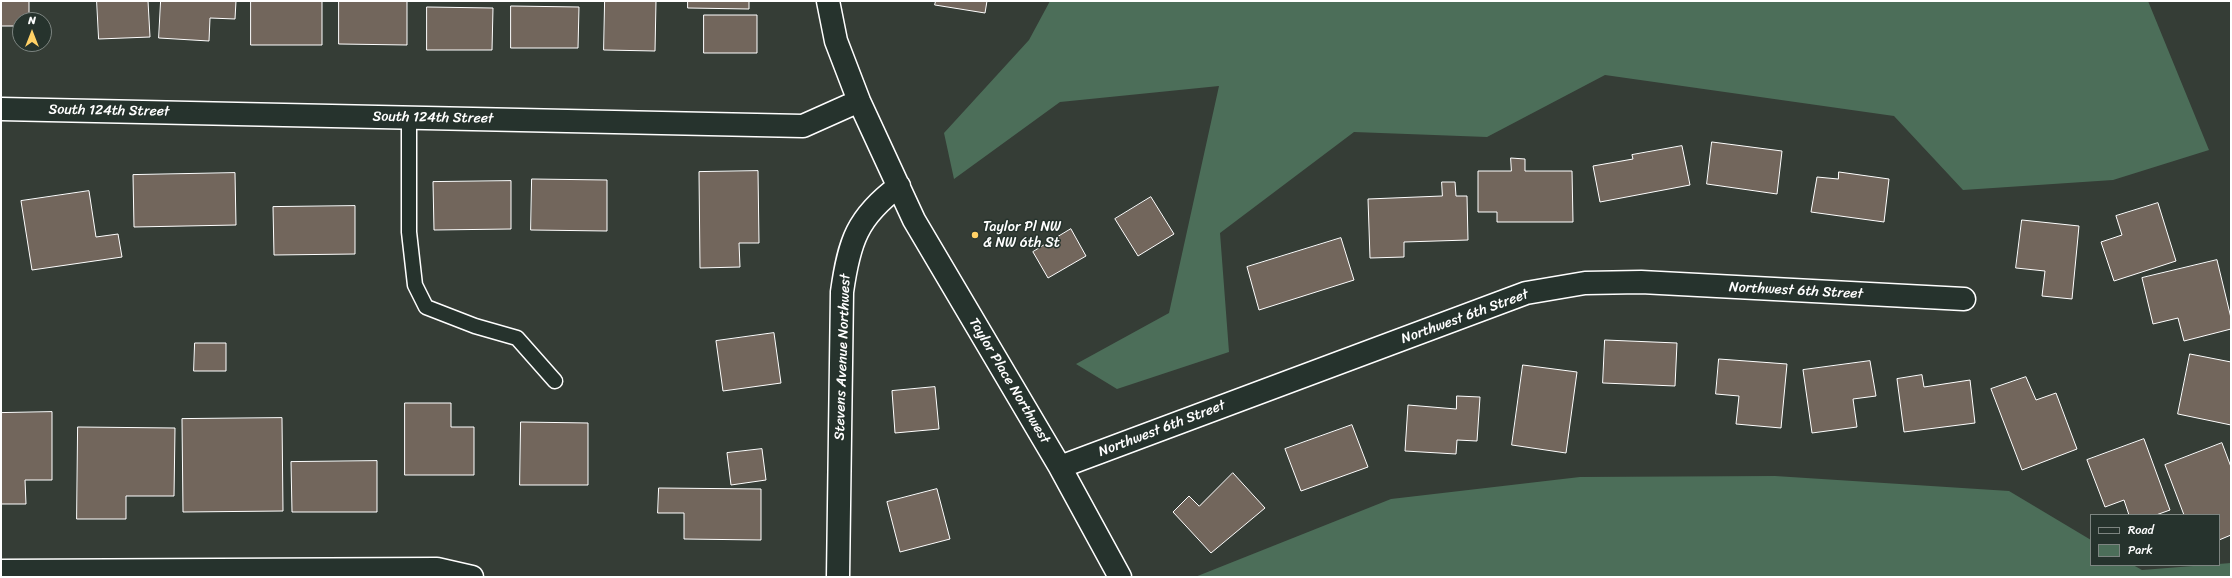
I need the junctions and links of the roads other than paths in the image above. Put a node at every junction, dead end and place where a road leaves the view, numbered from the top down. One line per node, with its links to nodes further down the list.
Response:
1 (828, 1): 2 (street)
2 (859, 101): 4 (street, South 124th Street); 5 (street)
3 (1, 109): 4 (street, South 124th Street)
4 (409, 117): 7 (lane)
5 (899, 186): 8 (street, Taylor Place Northwest); 11 (street, Stevens Avenue Northwest)
6 (1964, 300): 8 (street, Northwest 6th Street)
7 (555, 381)
8 (1060, 467): 12 (street, Taylor Place Northwest)
9 (1, 571): 10 (street)
10 (467, 577)
11 (838, 577)
12 (1120, 577)

